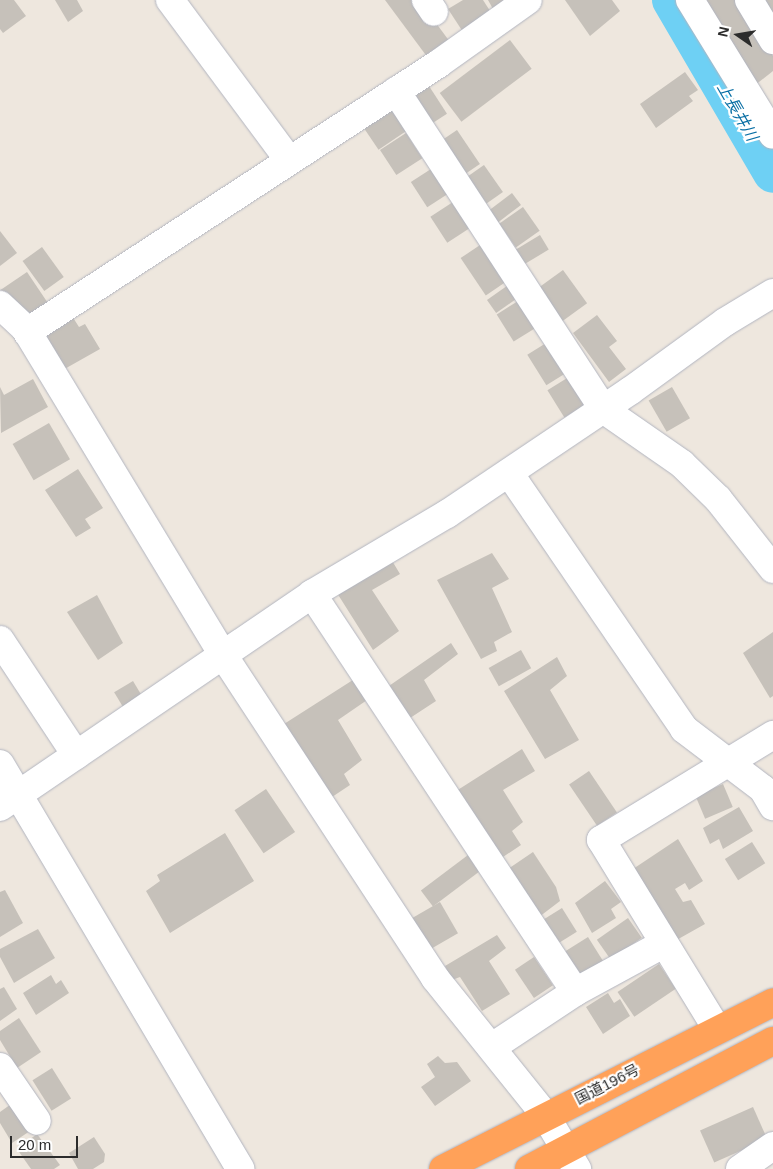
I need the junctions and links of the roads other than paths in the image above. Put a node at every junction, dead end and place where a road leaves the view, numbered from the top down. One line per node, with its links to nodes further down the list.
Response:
1 (170, 0): 9 (street)
2 (528, 0): 6 (street)
3 (690, 0): 7 (street)
4 (749, 0): 5 (street)
5 (773, 40)
6 (396, 91): 9 (street); 13 (street)
7 (765, 104): 8 (street)
8 (773, 135)
9 (289, 160): 12 (street)
10 (773, 293): 13 (street)
11 (0, 305): 12 (street)
12 (27, 332): 18 (street)
13 (603, 409): 14 (street); 15 (street)
14 (508, 473): 16 (street); 21 (street)
15 (773, 569)
16 (312, 594): 18 (street); 26 (street)
17 (0, 640): 20 (street)
18 (223, 654): 20 (street); 30 (street)
19 (773, 736): 21 (street)
20 (76, 755): 23 (street)
21 (728, 762): 24 (street); 25 (street)
22 (0, 764): 23 (street)
23 (9, 801): 36 (street)
24 (773, 806)
25 (663, 944): 26 (street); 28 (street)
26 (575, 992): 30 (street)
27 (773, 1002): 28 (highway, 国道196号)
28 (717, 1028): 32 (highway, 国道196号)
29 (773, 1041): 35 (highway)
30 (492, 1047): 32 (street)
31 (0, 1067): 33 (street)
32 (545, 1115): 35 (street); 37 (highway, 国道196号)
33 (37, 1121)
34 (773, 1146): 39 (street)
35 (570, 1159): 38 (highway)
36 (240, 1169)
37 (443, 1169)
38 (529, 1169)
39 (740, 1169)

